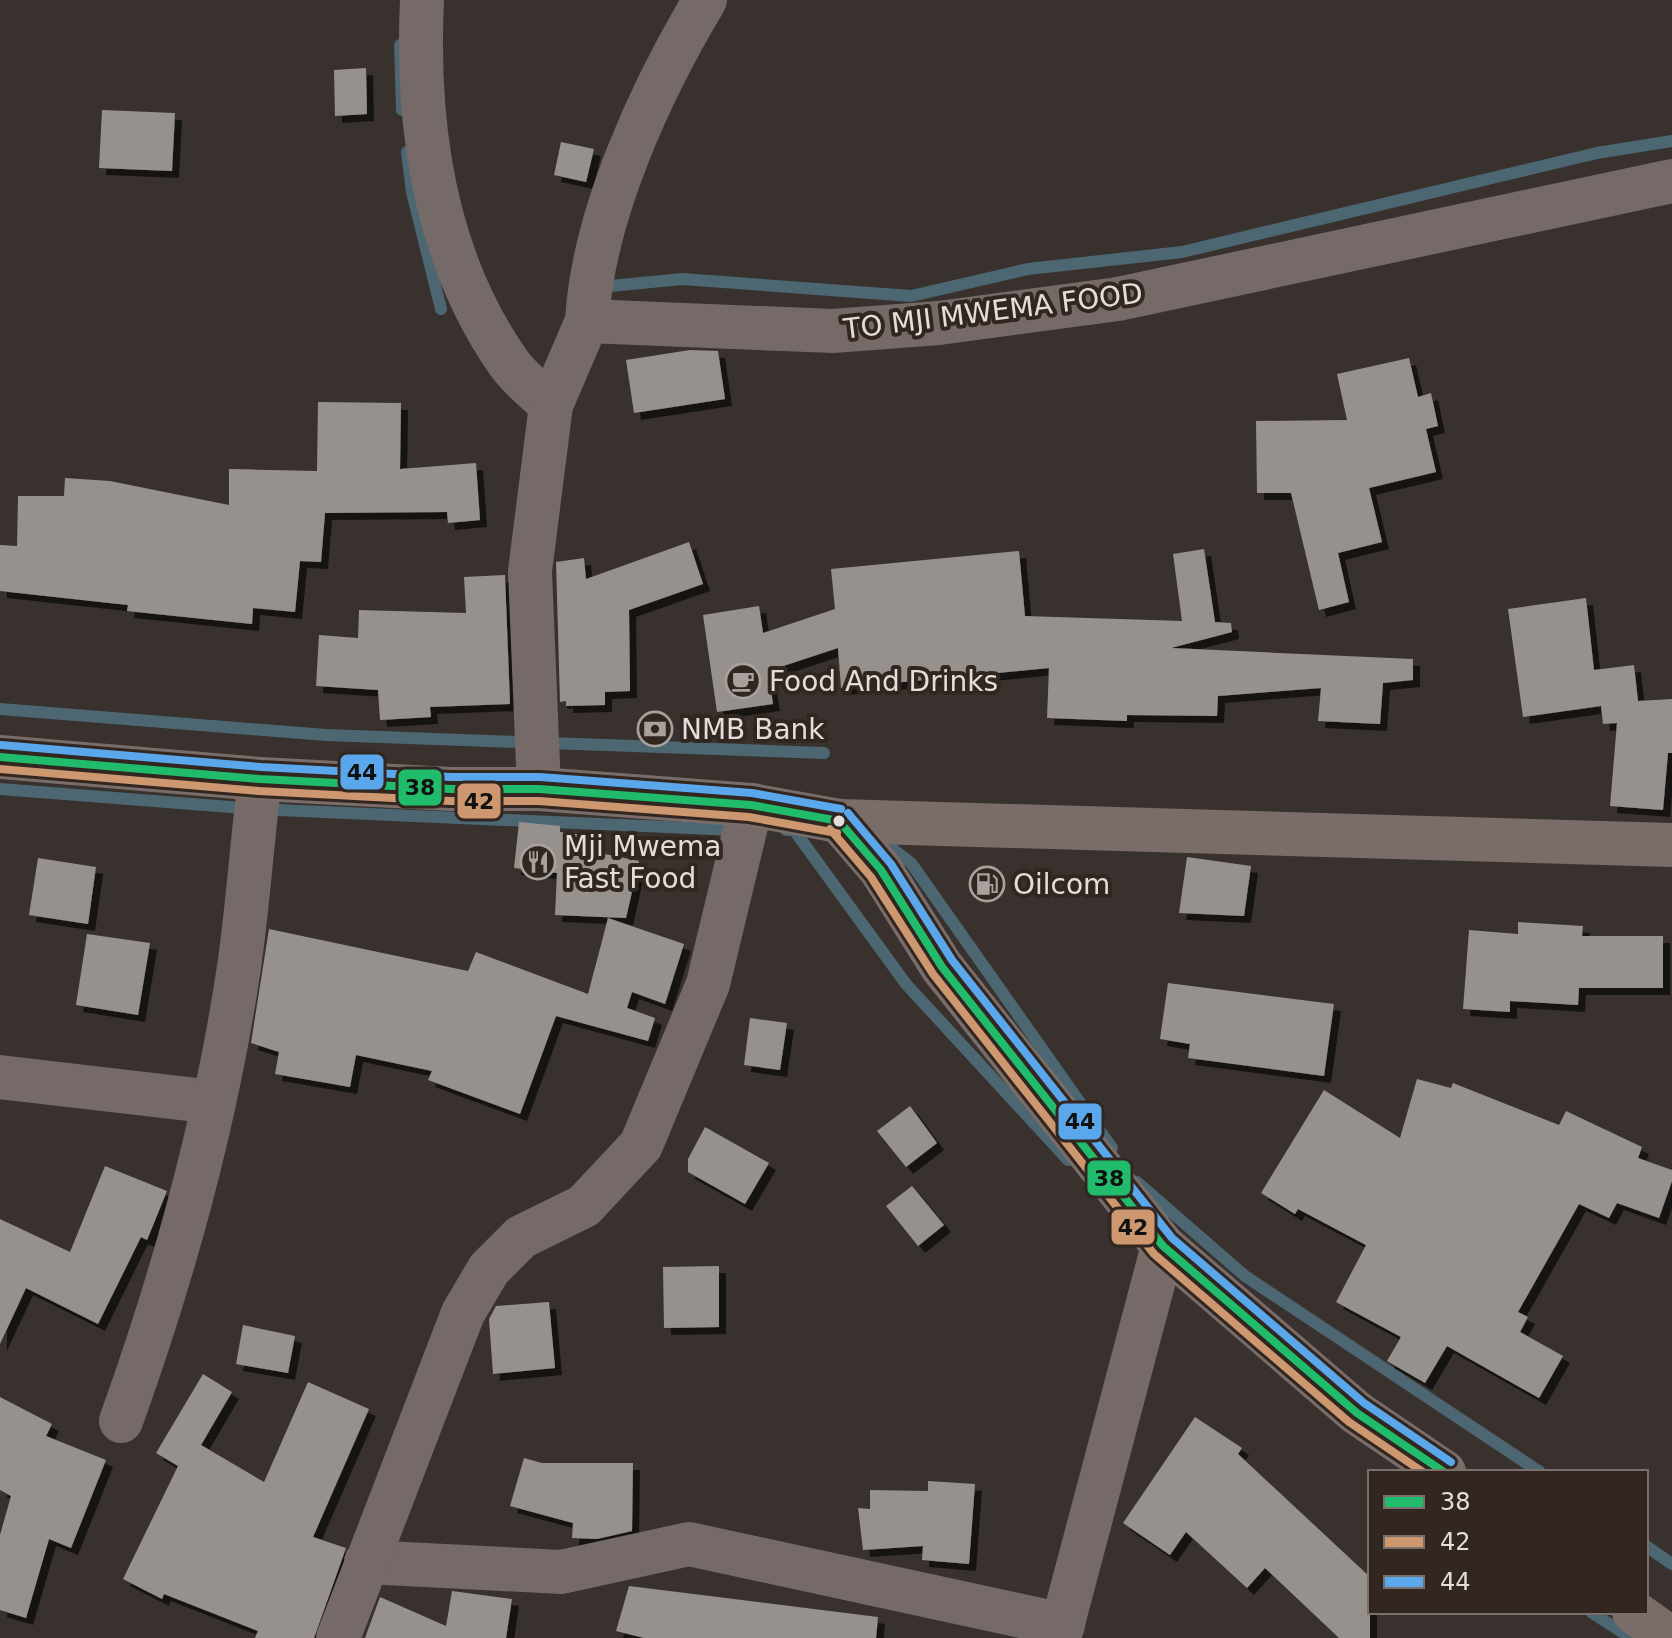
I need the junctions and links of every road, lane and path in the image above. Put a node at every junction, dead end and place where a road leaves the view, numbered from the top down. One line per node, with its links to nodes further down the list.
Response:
1 (422, 0): 5 (street)
2 (705, 0): 4 (street)
3 (1672, 181): 4 (street, TO MJI MWEMA FOOD)
4 (587, 321): 5 (street)
5 (551, 405): 8 (street)
6 (0, 757): 7 (main road)
7 (260, 779): 8 (main road); 13 (street)
8 (539, 789): 9 (main road)
9 (751, 805): 10 (main road); 17 (street)
10 (839, 821): 11 (main road); 14 (main road)
11 (1672, 845)
12 (0, 1077): 13 (street)
13 (214, 1102): 15 (street)
14 (1163, 1246): 16 (main road); 18 (street)
15 (121, 1421)
16 (1441, 1470)
17 (366, 1562): 18 (street); 19 (street)
18 (1061, 1632)
19 (338, 1638)

